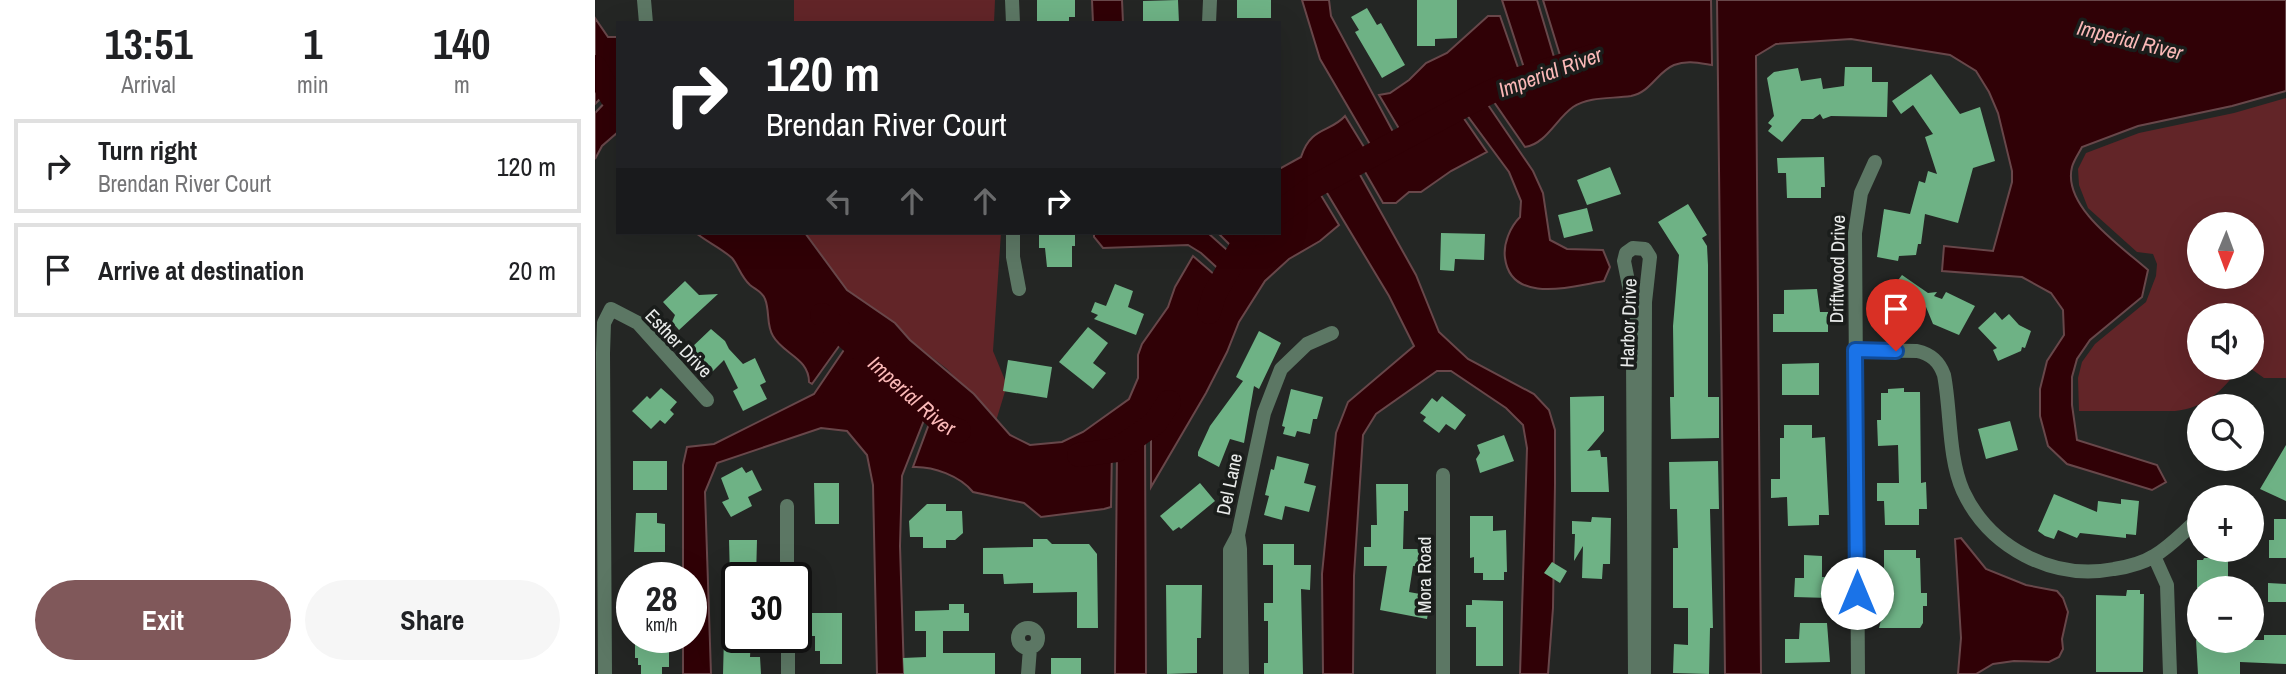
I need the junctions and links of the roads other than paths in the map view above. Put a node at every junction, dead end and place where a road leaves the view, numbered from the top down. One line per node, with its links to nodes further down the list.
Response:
1 (644, 0): 4 (street)
2 (1012, 0): 5 (street)
3 (1209, 0): 6 (street)
4 (646, 21)
5 (1013, 21)
6 (1209, 21)
7 (1875, 162): 11 (street, Driftwood Drive)
8 (1013, 235): 9 (street)
9 (1019, 289)
10 (1332, 333): 16 (street, Del Lane)
11 (1855, 350): 17 (street); 29 (street, Driftwood Drive)
12 (708, 400): 21 (street, Esther Drive)
13 (1443, 475): 26 (street, Mora Road)
14 (787, 506): 18 (street)
15 (2187, 529): 17 (street)
16 (1238, 535): 24 (street); 25 (street, Del Lane)
17 (2154, 556): 30 (street)
18 (787, 562)
19 (1030, 648): 23 (street)
20 (788, 653): 22 (street)
21 (605, 674)
22 (788, 674)
23 (1028, 674)
24 (1230, 674)
25 (1242, 674)
26 (1443, 674)
27 (1635, 674): 28 (street, Harbor Drive)
28 (1644, 674)
29 (1858, 674)
30 (2170, 674)

